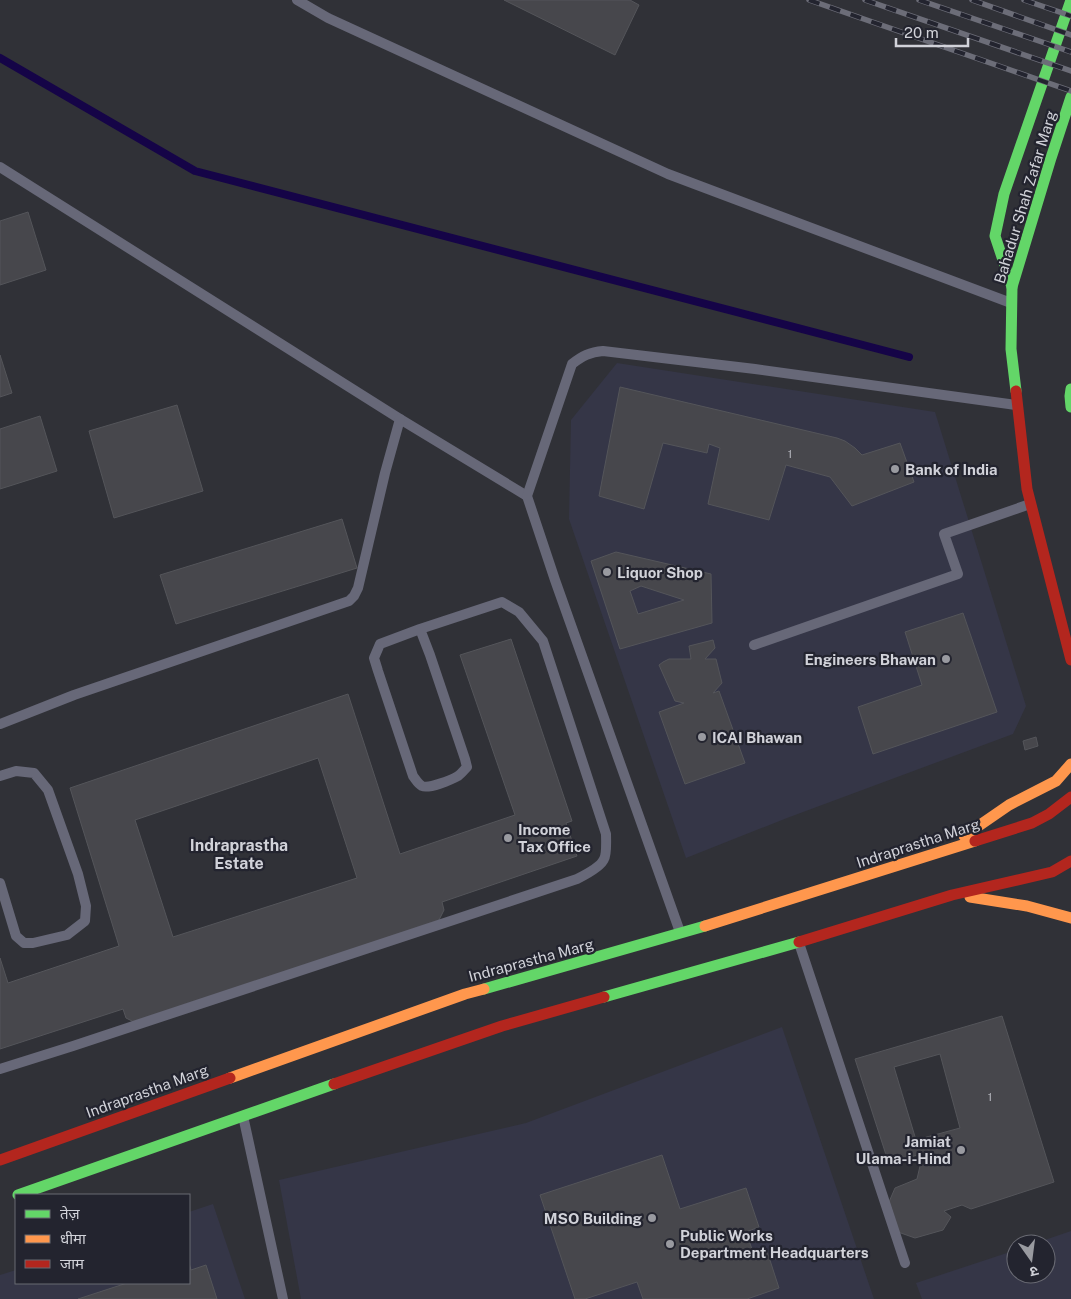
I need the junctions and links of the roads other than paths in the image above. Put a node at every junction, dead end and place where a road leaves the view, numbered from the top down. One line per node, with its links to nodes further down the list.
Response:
1 (297, 0): 6 (lane)
2 (1071, 0): 5 (main road)
3 (1071, 97): 5 (main road, Bahadur Shah Zafar Marg)
4 (0, 167): 8 (lane)
5 (1012, 287): 6 (main road, Bahadur Shah Zafar Marg)
6 (1012, 304): 7 (main road, Bahadur Shah Zafar Marg)
7 (1017, 405): 9 (lane); 10 (main road, Bahadur Shah Zafar Marg)
8 (400, 420): 9 (lane); 14 (lane)
9 (527, 496): 23 (lane)
10 (1030, 504): 12 (lane); 13 (main road, Bahadur Shah Zafar Marg)
11 (420, 629): 11 (lane); 25 (lane)
12 (754, 645)
13 (1071, 660)
14 (0, 724)
15 (1071, 764): 18 (main road)
16 (0, 776): 20 (lane)
17 (1071, 797): 18 (main road, Indraprastha Marg)
18 (943, 851): 23 (main road, Indraprastha Marg)
19 (1071, 861): 21 (main road)
20 (0, 883)
21 (952, 895): 22 (main road); 24 (main road)
22 (1071, 918)
23 (680, 934): 27 (main road, Indraprastha Marg)
24 (798, 942): 26 (main road); 29 (lane)
25 (0, 1068)
26 (243, 1115): 28 (main road); 30 (lane)
27 (0, 1160)
28 (22, 1194)
29 (905, 1263)
30 (283, 1299)

